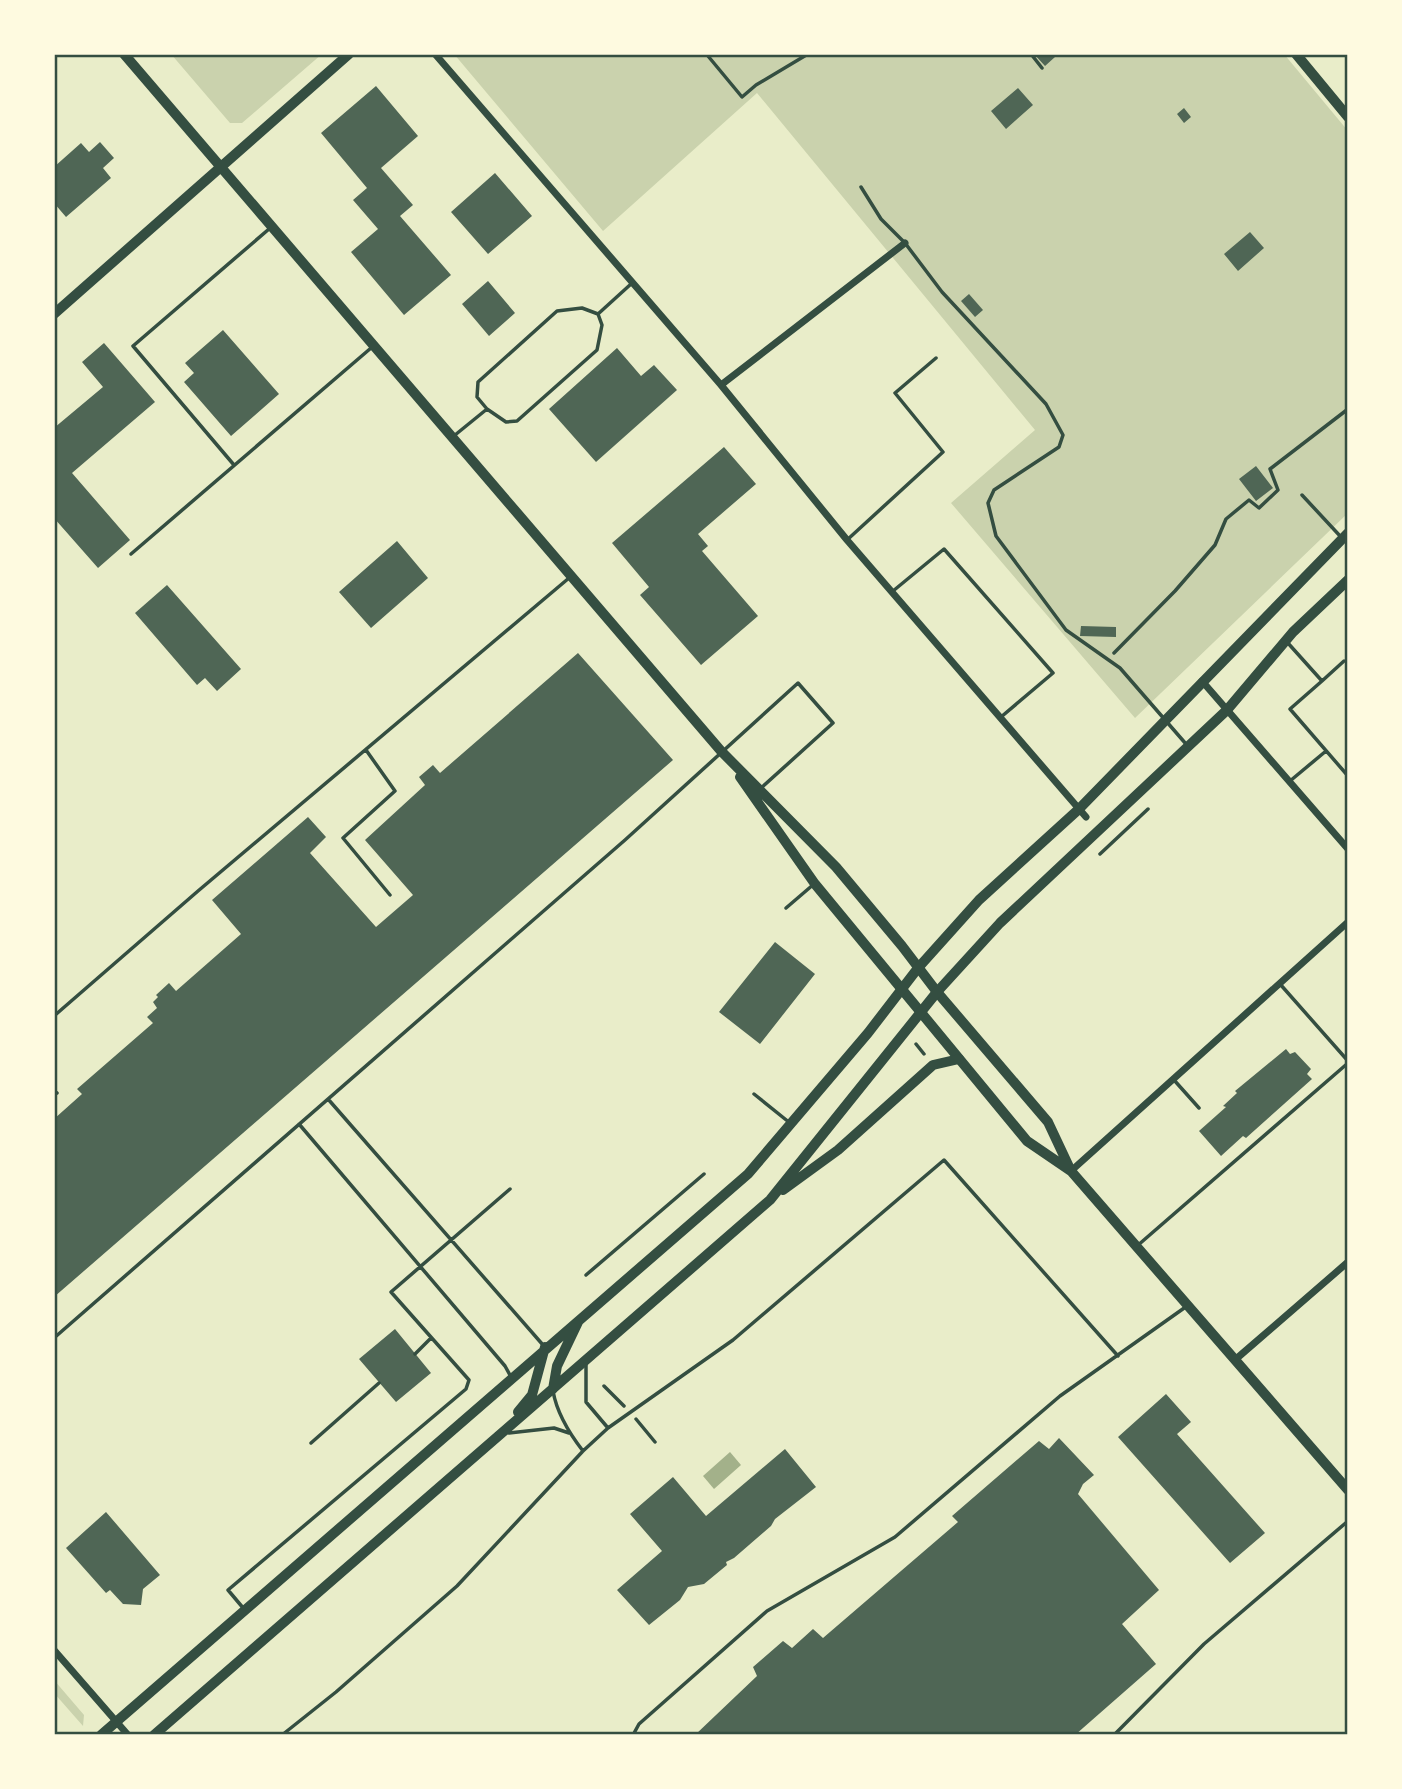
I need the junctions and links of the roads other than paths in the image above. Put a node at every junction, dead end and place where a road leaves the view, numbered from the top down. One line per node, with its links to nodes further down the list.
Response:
1 (124, 54): 6 (street)
2 (349, 54): 6 (street)
3 (435, 54): 10 (street)
4 (1300, 56): 5 (street)
5 (1348, 117)
6 (220, 169): 8 (street); 11 (street)
7 (861, 187): 9 (lane)
8 (271, 227): 13 (street); 18 (lane)
9 (905, 243): 15 (street); 32 (lane)
10 (633, 283): 12 (lane); 15 (street)
11 (54, 314)
12 (598, 314): 16 (lane); 16 (lane)
13 (373, 346): 17 (street); 18 (lane)
14 (936, 358): 21 (lane)
15 (721, 384): 21 (street)
16 (487, 409): 17 (lane)
17 (452, 438): 23 (street)
18 (234, 465): 22 (lane)
19 (1301, 495): 20 (lane)
20 (1345, 535): 28 (main road)
21 (847, 540): 25 (street)
22 (131, 554)
23 (571, 576): 34 (lane); 35 (street)
24 (1348, 580): 26 (main road)
25 (893, 592): 31 (street); 31 (lane)
26 (1286, 641): 29 (lane); 30 (main road)
27 (1344, 661): 29 (lane)
28 (1202, 681): 30 (street); 32 (main road)
29 (1322, 681): 36 (lane)
30 (1227, 710): 33 (main road); 38 (street)
31 (1001, 717): 40 (street)
32 (1166, 719): 33 (lane); 40 (main road)
33 (1188, 747): 49 (main road)
34 (366, 750): 43 (lane); 51 (lane)
35 (721, 751): 39 (street); 39 (lane); 42 (street); 56 (lane)
36 (1326, 751): 37 (lane); 38 (lane)
37 (1348, 776)
38 (1289, 781): 41 (street)
39 (759, 790): 46 (street)
40 (1082, 813): 46 (main road)
41 (1348, 849)
42 (815, 884): 44 (lane); 48 (street)
43 (390, 895)
44 (786, 908)
45 (1348, 922): 47 (street)
46 (918, 968): 48 (main road); 49 (street)
47 (1280, 984): 53 (lane); 54 (street)
48 (902, 989): 50 (street); 59 (main road)
49 (937, 992): 50 (main road); 60 (street)
50 (921, 1013): 52 (street); 63 (main road)
51 (54, 1016)
52 (959, 1059): 60 (street); 63 (main road)
53 (1348, 1062): 65 (lane)
54 (1174, 1080): 57 (lane); 60 (street)
55 (754, 1094): 59 (lane)
56 (328, 1099): 58 (lane); 64 (lane)
57 (1199, 1108)
58 (299, 1124): 67 (lane); 71 (lane)
59 (792, 1125): 70 (main road)
60 (1071, 1171): 65 (street)
61 (704, 1174): 68 (lane)
62 (510, 1189): 64 (lane)
63 (770, 1200): 77 (main road)
64 (452, 1239): 67 (lane); 73 (lane)
65 (1135, 1247): 69 (street)
66 (1348, 1262): 76 (street)
67 (420, 1267): 72 (lane); 78 (lane)
68 (586, 1275)
69 (1188, 1305): 75 (lane); 76 (street)
70 (581, 1316): 73 (main road); 80 (main road)
71 (54, 1338)
72 (431, 1338): 74 (lane); 88 (lane)
73 (545, 1347): 78 (main road); 82 (main road)
74 (415, 1354)
75 (1118, 1356): 81 (lane); 95 (lane)
76 (1236, 1359): 86 (street)
77 (586, 1360): 80 (main road); 81 (lane)
78 (511, 1377): 88 (main road)
79 (379, 1383): 84 (lane)
80 (553, 1388): 82 (main road); 83 (lane)
81 (608, 1428): 85 (lane)
82 (501, 1433): 83 (lane); 93 (main road)
83 (569, 1433): 85 (lane)
84 (311, 1443)
85 (583, 1451): 94 (lane)
86 (1348, 1490)
87 (1348, 1521): 96 (lane)
88 (244, 1609): 90 (main road)
89 (54, 1650): 90 (street)
90 (116, 1720): 91 (main road); 92 (street)
91 (102, 1735)
92 (128, 1735)
93 (154, 1735)
94 (282, 1735)
95 (633, 1735)
96 (1114, 1735)

